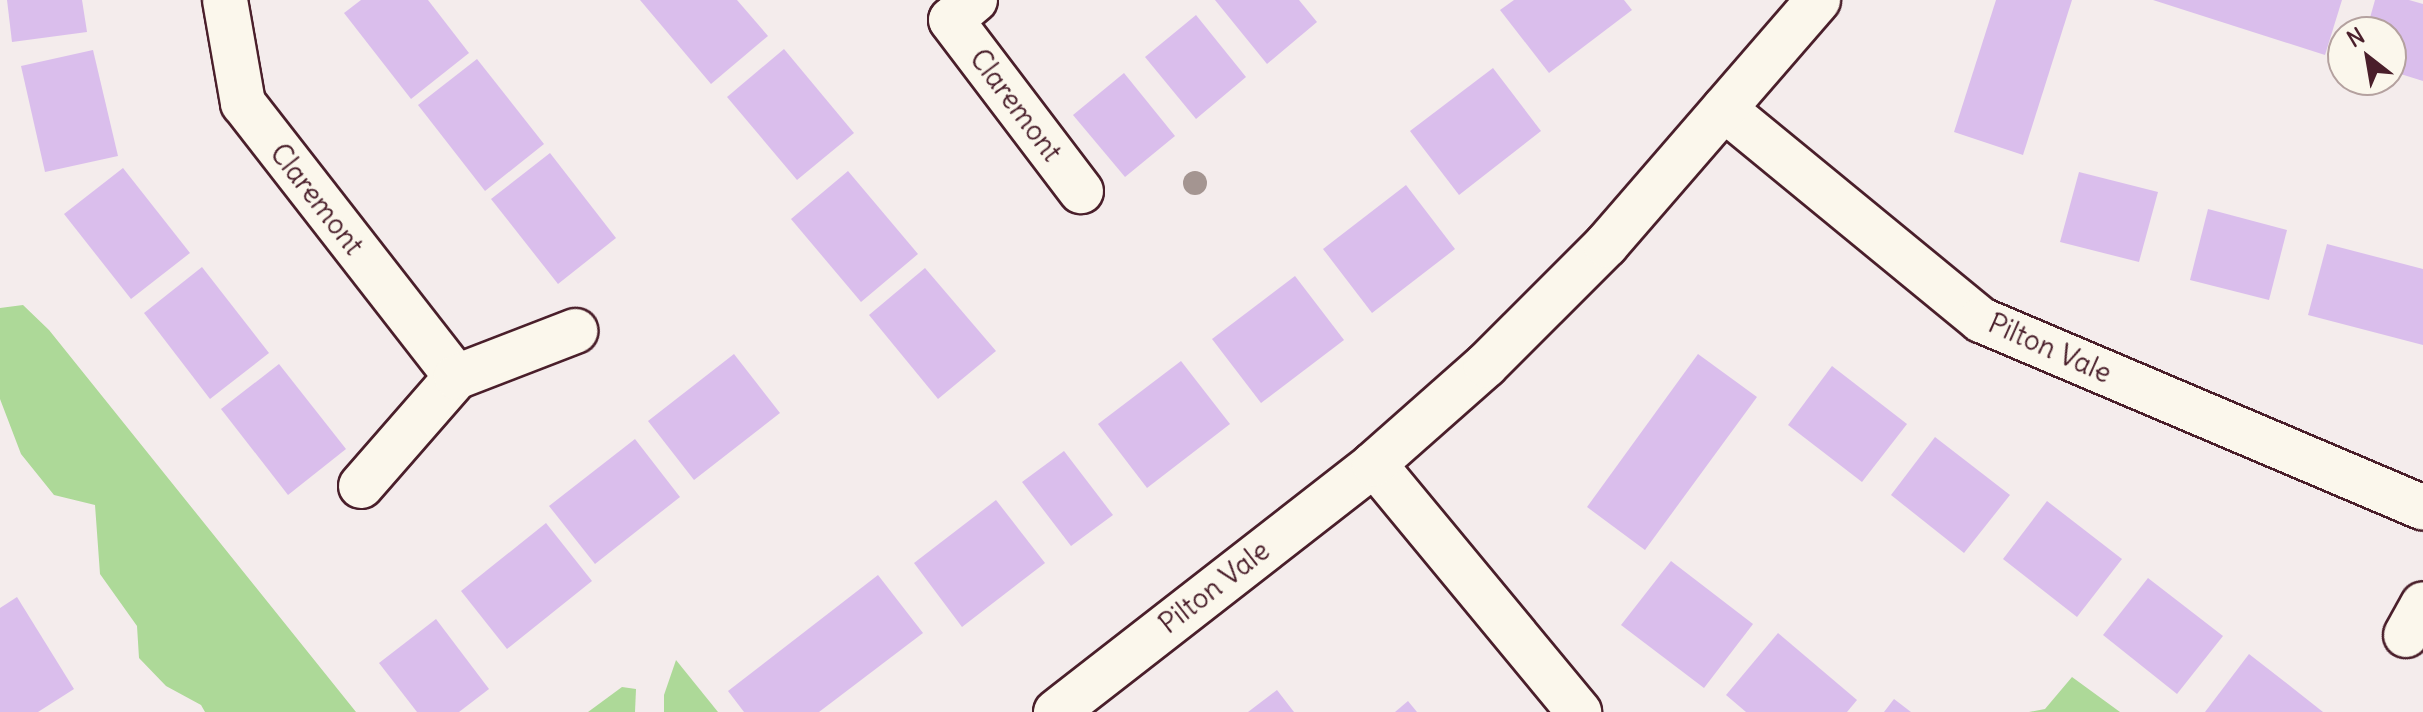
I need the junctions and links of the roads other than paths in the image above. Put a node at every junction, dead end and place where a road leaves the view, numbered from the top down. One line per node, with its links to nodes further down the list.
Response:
1 (225, 0): 7 (street, Claremont)
2 (1818, 0): 4 (street, Pilton Vale)
3 (954, 7): 5 (street, Claremont)
4 (1724, 109): 8 (street, Pilton Vale); 10 (street, Pilton Vale)
5 (1081, 191)
6 (575, 331): 7 (street)
7 (456, 377): 9 (street)
8 (1374, 464): 11 (street, Pilton Vale); 12 (street)
9 (361, 486)
10 (2423, 508)
11 (1056, 712)
12 (1579, 712)

